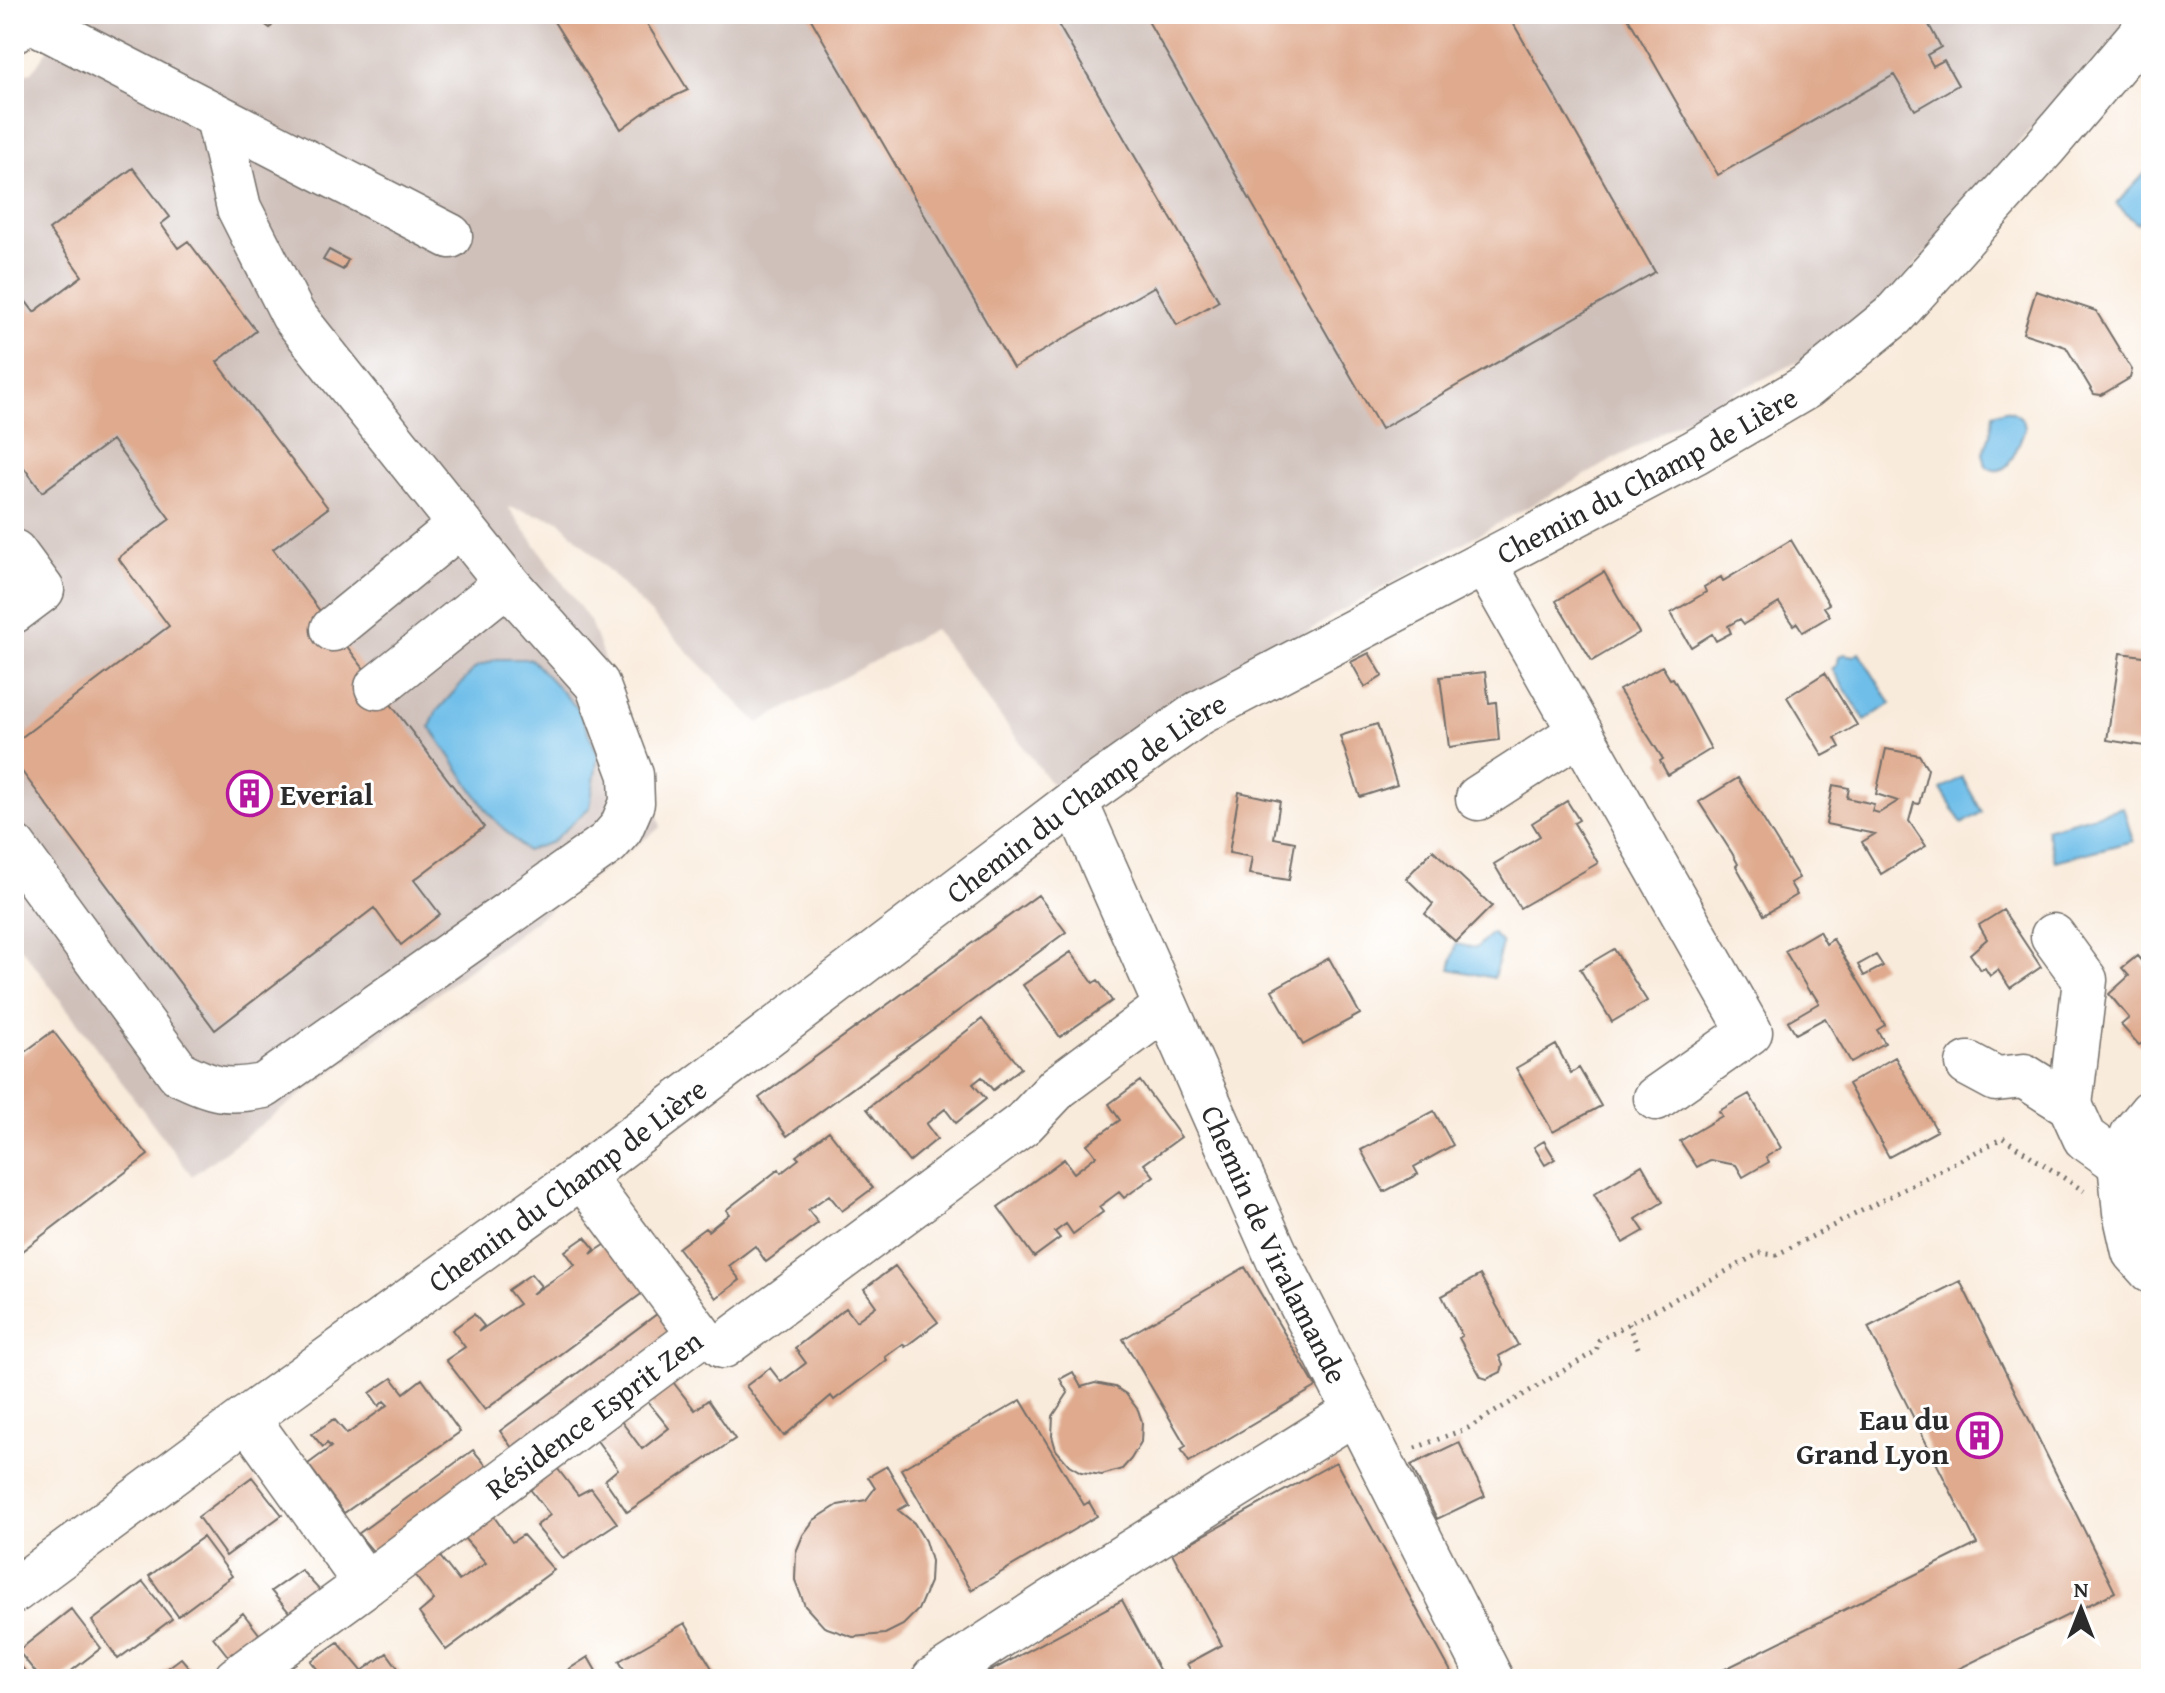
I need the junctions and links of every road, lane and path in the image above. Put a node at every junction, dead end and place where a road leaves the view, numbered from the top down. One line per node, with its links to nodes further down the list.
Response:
1 (23, 21): 3 (street)
2 (2151, 22): 7 (street, Chemin du Champ de Lière)
3 (218, 118): 4 (street); 5 (street)
4 (450, 236)
5 (460, 525): 8 (street); 10 (street)
6 (14, 552): 9 (street)
7 (1485, 564): 12 (street); 14 (street, Chemin du Champ de Lière)
8 (507, 583): 11 (street); 15 (street)
9 (14, 611)
10 (333, 629)
11 (377, 687)
12 (1580, 732): 13 (street); 19 (street)
13 (1478, 798)
14 (1075, 801): 17 (street, Chemin de Viralamande); 23 (street, Chemin du Champ de Lière)
15 (14, 847)
16 (2053, 936): 20 (street)
17 (1166, 1007): 27 (street); 29 (street, Chemin de Viralamande)
18 (1968, 1064): 20 (street)
19 (1656, 1098)
20 (2070, 1105): 22 (street)
21 (2151, 1112): 22 (street)
22 (2120, 1163): 25 (street)
23 (582, 1176): 30 (street, Chemin du Champ de Lière); 32 (street, Résidence Esprit Zen)
24 (2080, 1189): 26 (path)
25 (2151, 1271)
26 (1628, 1324): 28 (path); 31 (path)
27 (723, 1346)
28 (1639, 1350)
29 (1355, 1412): 31 (street, Chemin de Viralamande); 35 (street)
30 (247, 1418): 32 (street); 33 (street, Chemin du Champ de Lière)
31 (1379, 1459): 36 (street, Chemin de Viralamande)
32 (366, 1584): 34 (street, Résidence Esprit Zen)
33 (14, 1591)
34 (236, 1679)
35 (934, 1679)
36 (1491, 1679)

